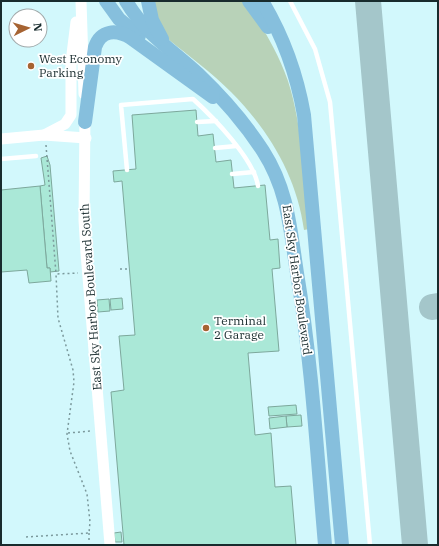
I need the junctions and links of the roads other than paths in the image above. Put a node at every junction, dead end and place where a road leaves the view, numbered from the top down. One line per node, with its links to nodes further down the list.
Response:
1 (80, 1): 12 (street, East Sky Harbor Boulevard South); 14 (street)
2 (106, 1): 10 (main road)
3 (126, 1): 8 (main road, East Sky Harbor Boulevard)
4 (148, 1): 8 (main road)
5 (249, 1): 9 (main road)
6 (262, 1): 9 (main road, East Sky Harbor Boulevard)
7 (290, 1): 30 (lane)
8 (168, 49): 10 (main road, East Sky Harbor Boulevard)
9 (292, 68): 29 (main road, East Sky Harbor Boulevard)
10 (230, 108): 12 (main road); 25 (main road, East Sky Harbor Boulevard)
11 (216, 120): 13 (lane); 17 (lane); 21 (lane)
12 (85, 122): 15 (street, East Sky Harbor Boulevard South)
13 (197, 122)
14 (44, 135): 15 (street); 16 (street)
15 (86, 138): 26 (street, East Sky Harbor Boulevard South)
16 (1, 140)
17 (236, 146): 18 (lane); 22 (lane)
18 (215, 148)
19 (36, 156): 20 (lane)
20 (1, 159)
21 (127, 170)
22 (254, 172): 23 (lane); 24 (lane)
23 (232, 174)
24 (258, 186)
25 (316, 442): 27 (main road); 28 (main road, East Sky Harbor Boulevard)
26 (110, 545)
27 (316, 545)
28 (325, 545)
29 (342, 545)
30 (370, 545)

